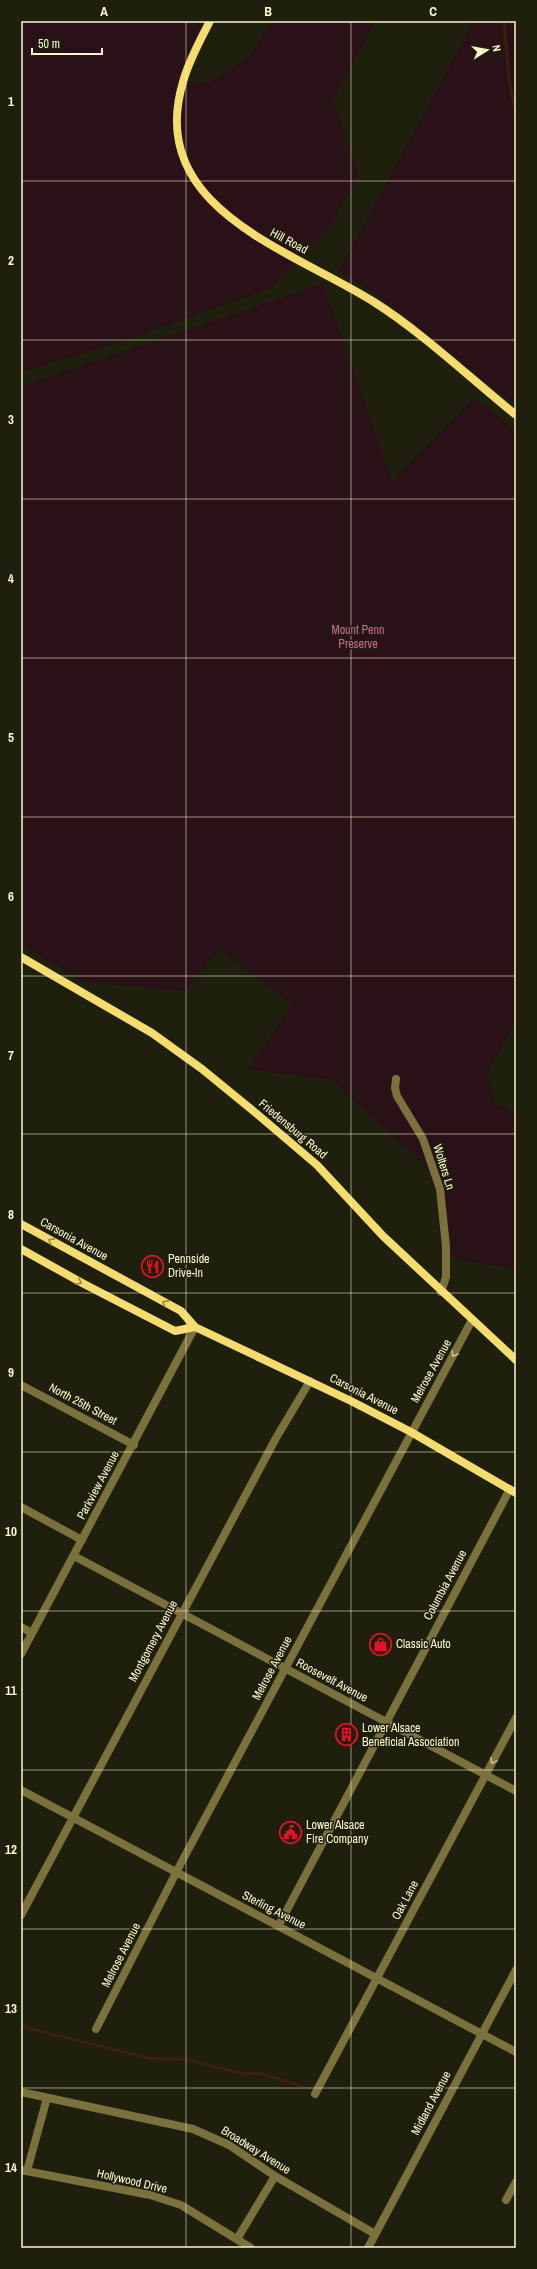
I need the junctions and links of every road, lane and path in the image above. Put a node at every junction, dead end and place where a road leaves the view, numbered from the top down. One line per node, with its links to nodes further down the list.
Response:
1 (210, 21): 2 (street, Hill Road)
2 (516, 415)
3 (21, 957): 7 (street, Friedensburg Road)
4 (396, 1079): 7 (street, Wolters Ln)
5 (21, 1224): 9 (street, Carsonia Avenue, one-way to 5)
6 (21, 1249): 9 (street, one-way to 9)
7 (441, 1292): 8 (street, Friedensburg Road)
8 (472, 1320): 10 (street, Friedensburg Road); 13 (street, Melrose Avenue, one-way to 13)
9 (196, 1327): 11 (street, Carsonia Avenue); 14 (street, Parkview Avenue)
10 (516, 1360)
11 (310, 1381): 13 (street, Carsonia Avenue); 19 (street, Montgomery Avenue)
12 (21, 1384): 14 (street, North 25th Street)
13 (411, 1432): 15 (street, Carsonia Avenue); 23 (street, Melrose Avenue)
14 (134, 1445): 17 (street, Parkview Avenue)
15 (513, 1491): 25 (street, Columbia Avenue)
16 (21, 1507): 17 (street)
17 (82, 1540): 18 (street, Parkview Avenue)
18 (74, 1556): 19 (street, Roosevelt Avenue); 21 (street, Parkview Avenue)
19 (182, 1614): 23 (street, Roosevelt Avenue); 29 (street, Montgomery Avenue)
20 (21, 1627): 21 (street)
21 (32, 1633): 22 (street, Parkview Avenue)
22 (21, 1654)
23 (285, 1668): 25 (street, Roosevelt Avenue); 30 (street, Melrose Avenue)
24 (516, 1718): 26 (street, Oak Lane, one-way to 26)
25 (386, 1722): 26 (street, Roosevelt Avenue); 32 (street, Columbia Avenue)
26 (486, 1774): 28 (street, Roosevelt Avenue); 34 (street, Oak Lane)
27 (21, 1790): 29 (street, Sterling Avenue)
28 (516, 1791)
29 (73, 1817): 30 (street, Sterling Avenue); 31 (street, Montgomery Avenue)
30 (176, 1873): 32 (street, Sterling Avenue); 35 (street, Melrose Avenue)
31 (21, 1915)
32 (279, 1925): 34 (street, Sterling Avenue)
33 (516, 1970): 36 (street, Midland Avenue)
34 (376, 1978): 36 (street, Sterling Avenue); 39 (street, Oak Lane)
35 (96, 2028)
36 (481, 2034): 37 (street, Sterling Avenue); 45 (street, Midland Avenue)
37 (516, 2052)
38 (21, 2092): 40 (street, Broadway Avenue)
39 (315, 2094)
40 (47, 2098): 41 (street); 42 (street, Broadway Avenue)
41 (24, 2170): 46 (street, Hollywood Drive)
42 (275, 2176): 45 (street, Broadway Avenue); 46 (street)
43 (516, 2182): 44 (street)
44 (506, 2200)
45 (375, 2234): 48 (street, Midland Avenue)
46 (237, 2239): 47 (street, Hollywood Drive)
47 (251, 2248)
48 (368, 2248)

